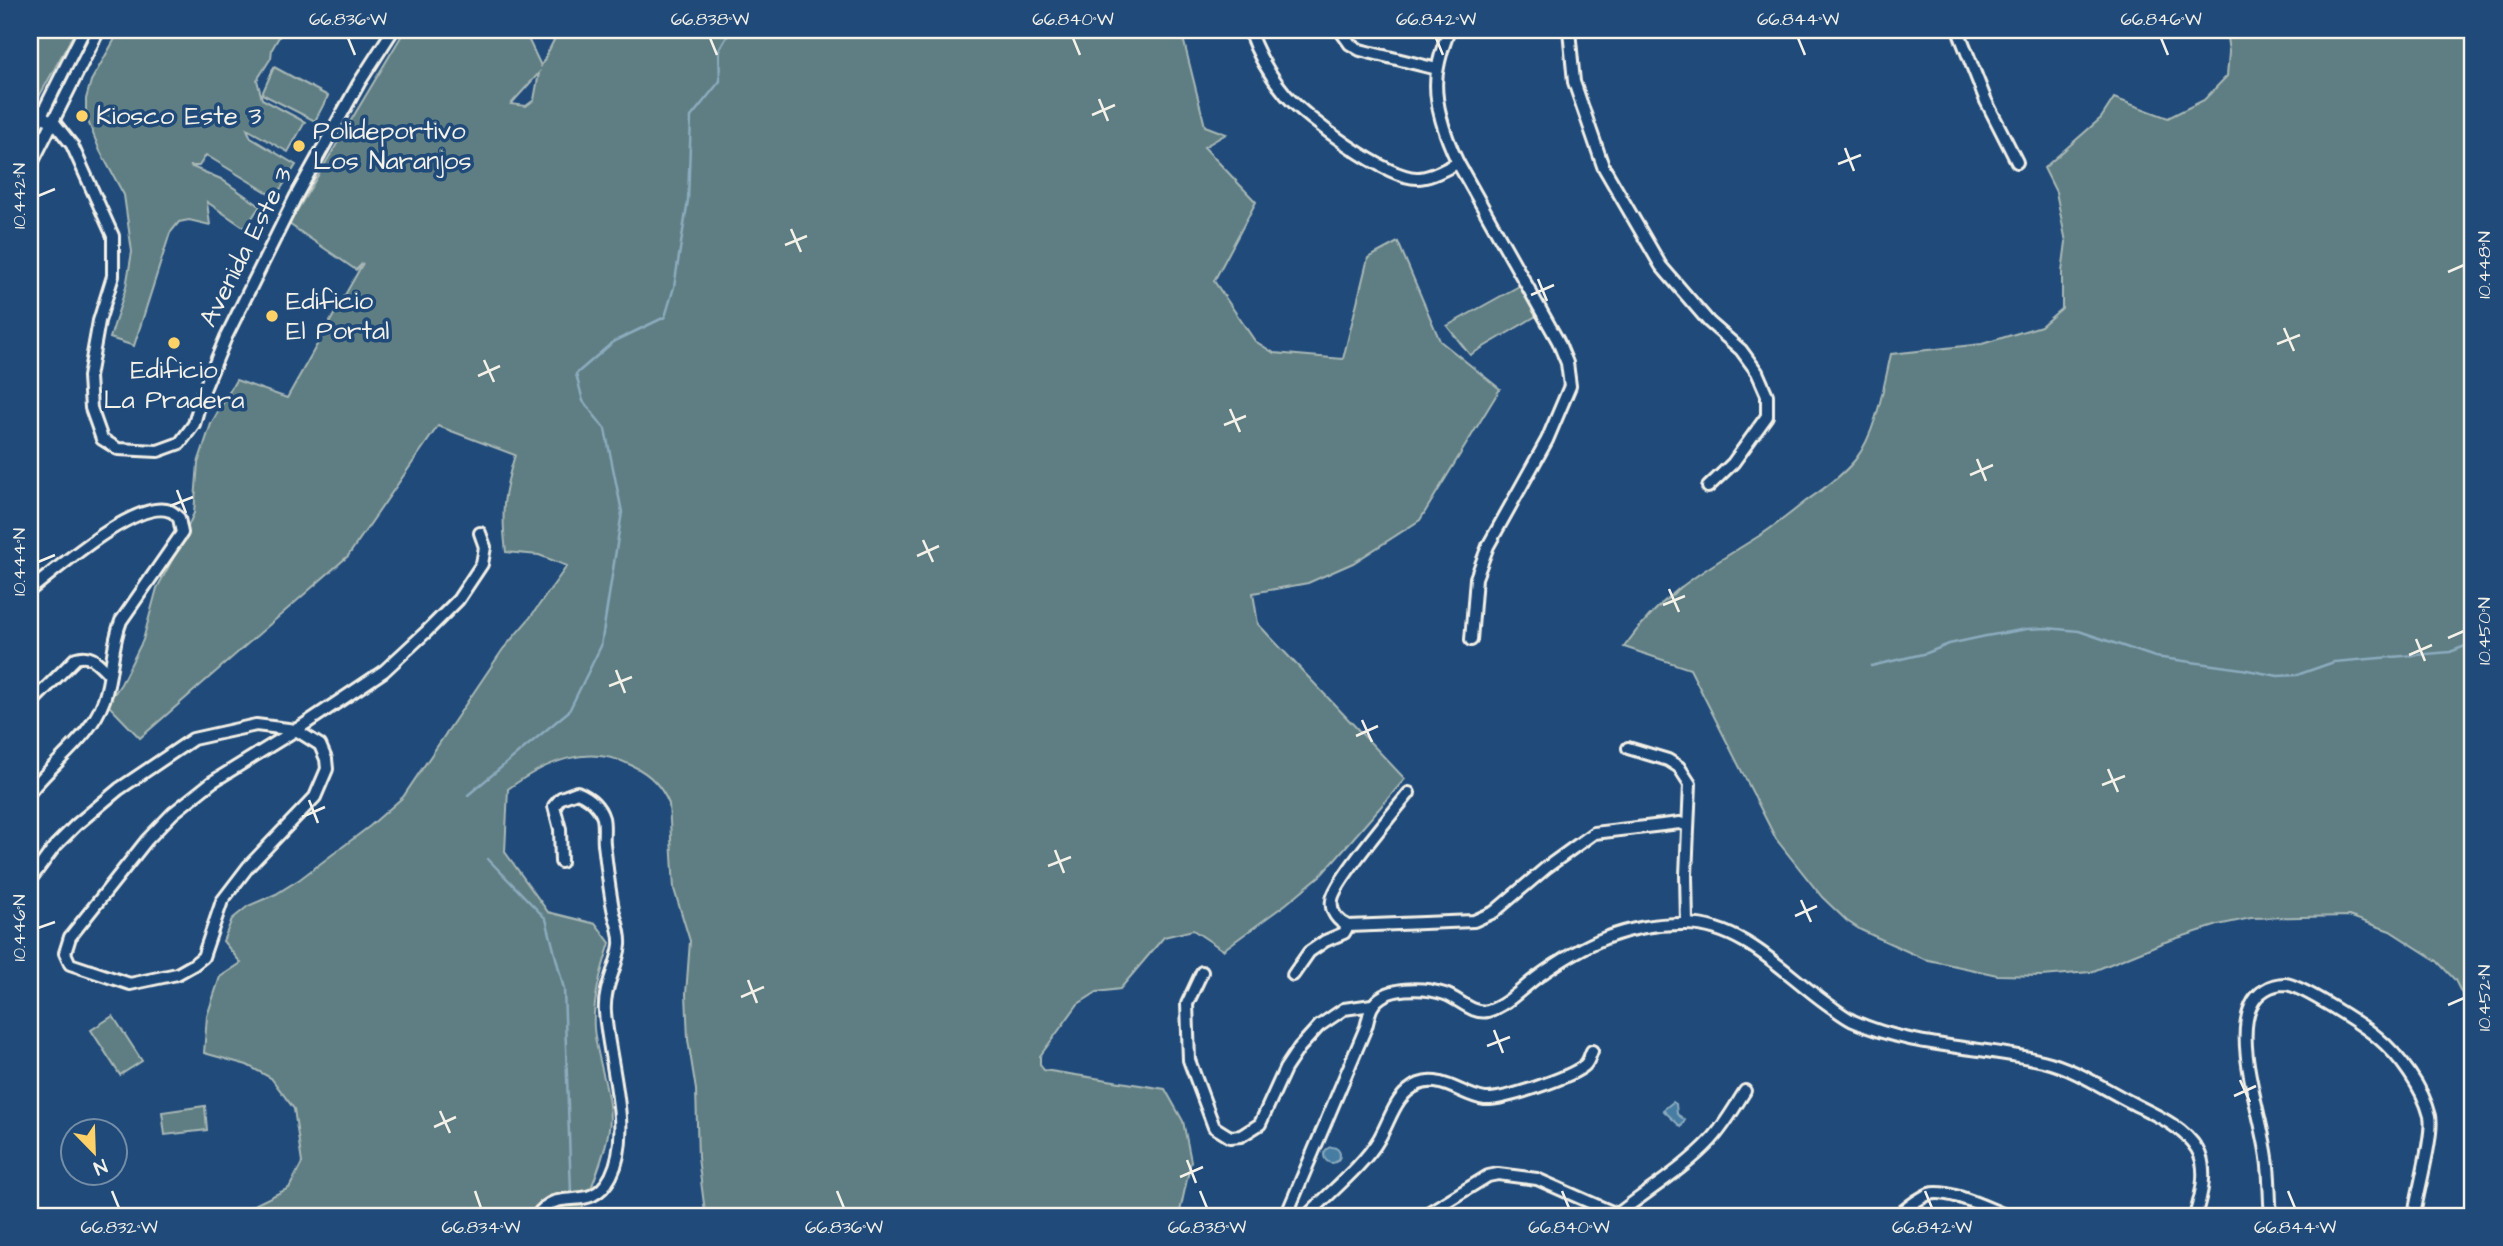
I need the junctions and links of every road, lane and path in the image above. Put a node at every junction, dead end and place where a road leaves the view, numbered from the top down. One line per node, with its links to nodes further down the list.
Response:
1 (84, 30): 10 (street)
2 (99, 30): 10 (street)
3 (393, 30): 10 (street, Avenida Este 3)
4 (1249, 30): 13 (street)
5 (1340, 30): 9 (street)
6 (1449, 30): 9 (street)
7 (1569, 30): 15 (street)
8 (1958, 30): 12 (street)
9 (1437, 69): 13 (street)
10 (47, 119): 11 (street); 14 (street)
11 (30, 138)
12 (2017, 162)
13 (1458, 163): 18 (street)
14 (30, 166)
15 (1708, 487)
16 (480, 533): 21 (street)
17 (30, 590): 19 (street)
18 (1471, 640)
19 (109, 674): 20 (street); 23 (street)
20 (30, 704)
21 (296, 730): 21 (street); 27 (street)
22 (1628, 748): 25 (street)
23 (30, 792)
24 (1409, 793): 29 (street)
25 (1687, 826): 28 (street); 29 (street)
26 (561, 862): 36 (street)
27 (30, 880)
28 (1687, 923): 32 (street); 42 (street)
29 (1348, 926): 31 (street)
30 (1202, 972): 32 (street)
31 (1293, 975)
32 (1372, 1005): 37 (street)
33 (1592, 1051): 38 (street)
34 (1745, 1091): 35 (street)
35 (1620, 1215): 39 (street)
36 (537, 1216)
37 (1286, 1216)
38 (1307, 1216)
39 (1423, 1216)
40 (1897, 1216): 41 (street)
41 (2008, 1216)
42 (2195, 1216)
43 (2271, 1216): 44 (street)
44 (2414, 1216)

